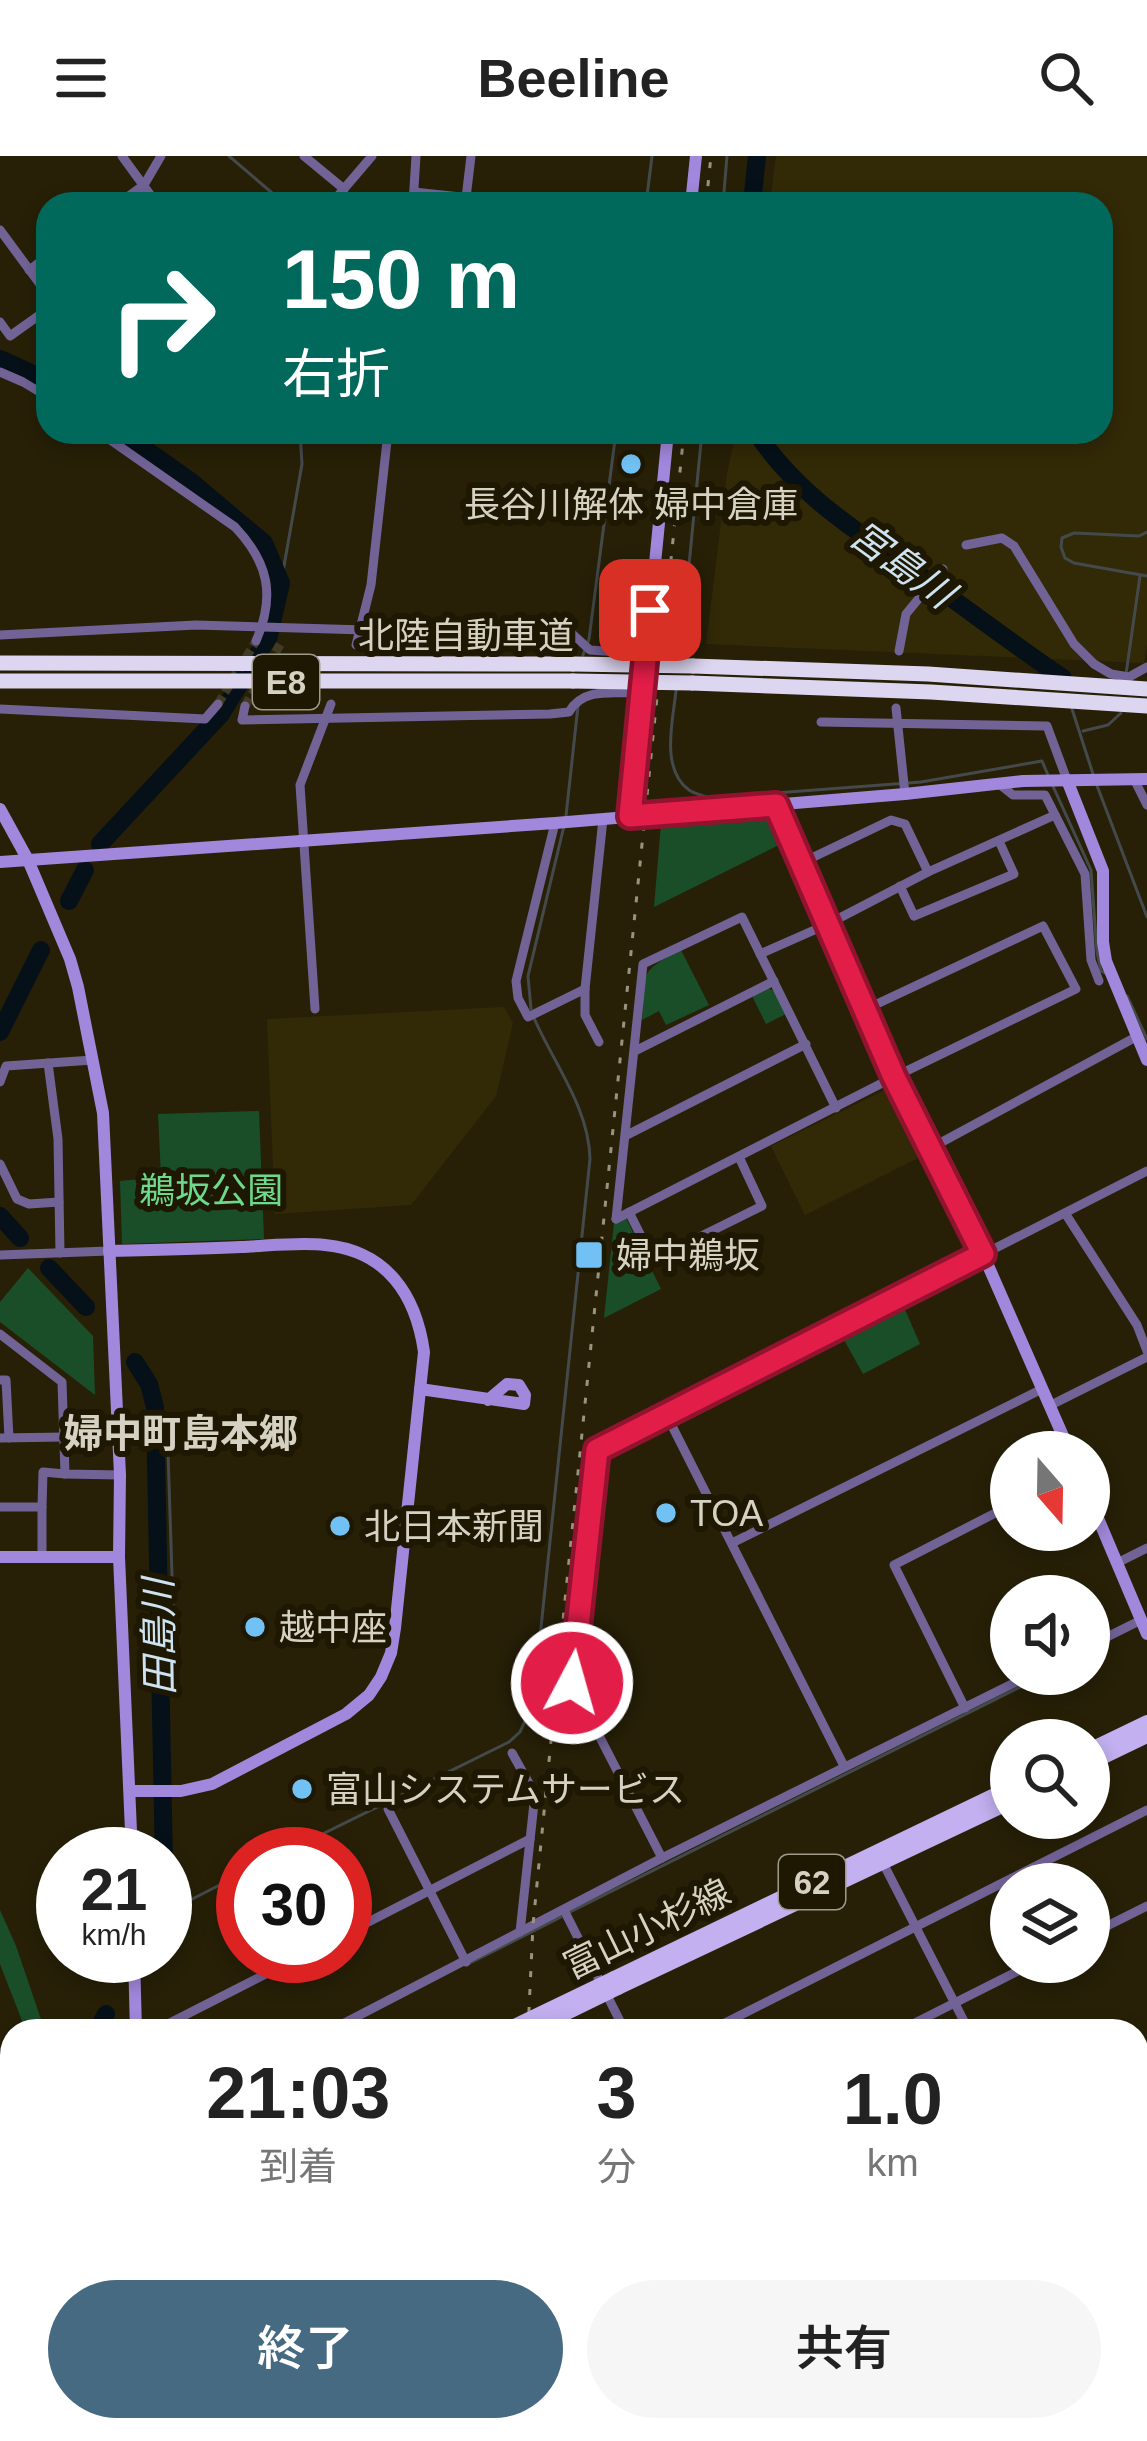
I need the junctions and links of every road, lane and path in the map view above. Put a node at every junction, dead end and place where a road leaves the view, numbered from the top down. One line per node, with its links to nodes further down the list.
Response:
1 (122, 156): 8 (street)
2 (161, 156): 8 (street)
3 (304, 156): 9 (street)
4 (372, 156): 9 (street)
5 (416, 156): 13 (street)
6 (471, 156): 14 (street)
7 (696, 156): 15 (street)
8 (144, 185): 10 (street); 11 (street)
9 (344, 188): 12 (street)
10 (134, 192)
11 (149, 192)
12 (341, 192)
13 (414, 192)
14 (467, 192)
15 (692, 192)
16 (2, 238): 18 (street)
17 (36, 265): 18 (street)
18 (29, 270): 19 (street)
19 (36, 280)
20 (36, 318): 21 (street)
21 (0, 322)
22 (0, 372): 23 (street)
23 (36, 390)
24 (116, 444): 29 (street)
25 (387, 444): 31 (street)
26 (667, 444): 37 (street)
27 (966, 545): 39 (street)
28 (943, 569): 36 (street)
29 (262, 627): 30 (street); 32 (street); 33 (street)
30 (290, 628): 31 (street); 34 (street)
31 (361, 629): 35 (street); 37 (street)
32 (0, 635)
33 (256, 641)
34 (281, 643)
35 (356, 645)
36 (899, 652)
37 (646, 654): 44 (street)
38 (0, 663): 40 (highway, 北陸自動車道 / E8)
39 (1147, 667)
40 (573, 673): 41 (highway, 北陸自動車道 / E8, bridge); 42 (highway, 北陸自動車道 / E8)
41 (692, 675): 43 (highway, 北陸自動車道 / E8); 48 (highway, 北陸自動車道 / E8)
42 (0, 681)
43 (1147, 688)
44 (642, 694): 51 (street); 62 (street)
45 (218, 704): 50 (street)
46 (331, 704): 51 (street)
47 (245, 706): 51 (street)
48 (1147, 706)
49 (896, 708): 53 (street)
50 (0, 709)
51 (323, 720): 65 (street)
52 (821, 722): 53 (street)
53 (899, 724): 55 (street); 57 (street)
54 (1142, 779): 55 (street); 59 (street)
55 (1067, 780): 56 (street); 74 (street)
56 (999, 784): 57 (street); 61 (street)
57 (905, 794): 58 (street)
58 (776, 805): 62 (street); 69 (street)
59 (1147, 806)
60 (0, 808): 67 (street)
61 (1055, 815): 66 (street); 74 (street)
62 (630, 816): 63 (street)
63 (602, 819): 64 (street); 76 (street)
64 (555, 823): 65 (street); 76 (street)
65 (303, 842): 67 (street); 78 (street)
66 (998, 842): 70 (street); 71 (street)
67 (28, 860): 68 (street); 84 (street)
68 (0, 862)
69 (802, 863): 70 (street); 72 (street)
70 (928, 872): 71 (street)
71 (900, 886): 72 (street)
72 (828, 924): 73 (street); 79 (street)
73 (760, 954): 75 (street); 83 (street)
74 (1105, 978): 77 (street); 80 (street)
75 (774, 981): 82 (street); 83 (street)
76 (585, 989): 81 (street)
77 (1076, 989): 79 (street); 87 (street)
78 (315, 1009)
79 (864, 1010): 87 (street)
80 (1136, 1037): 85 (street); 91 (street)
81 (598, 1042)
82 (806, 1044): 89 (street); 90 (street)
83 (634, 1051): 90 (street)
84 (93, 1060): 86 (street); 98 (street)
85 (1147, 1060)
86 (48, 1063): 88 (street); 95 (street)
87 (894, 1077): 89 (street); 91 (street)
88 (0, 1082)
89 (836, 1108): 92 (street)
90 (627, 1135): 96 (street)
91 (929, 1149): 100 (street)
92 (739, 1156): 96 (street); 96 (street)
93 (0, 1164): 95 (street)
94 (1147, 1171): 97 (street)
95 (59, 1202): 99 (street)
96 (629, 1212)
97 (1065, 1213): 100 (street); 103 (street)
98 (109, 1251): 99 (street); 105 (street); 114 (street)
99 (60, 1252): 101 (street)
100 (983, 1254): 106 (street); 109 (street)
101 (0, 1255)
102 (0, 1334): 111 (street)
103 (1147, 1354): 108 (street)
104 (0, 1381): 112 (street)
105 (420, 1389): 107 (street); 136 (street)
106 (1042, 1389): 108 (street); 118 (street)
107 (488, 1400)
108 (1049, 1406): 110 (street)
109 (667, 1416): 118 (street); 143 (street)
110 (1060, 1431)
111 (64, 1437): 112 (street); 113 (street)
112 (4, 1438)
113 (65, 1474): 114 (street); 116 (street)
114 (120, 1475): 123 (street)
115 (0, 1507): 116 (street)
116 (42, 1507): 122 (street)
117 (990, 1516): 129 (street)
118 (732, 1543): 135 (street)
119 (1110, 1546): 124 (street)
120 (1147, 1547): 124 (street)
121 (0, 1557): 122 (street)
122 (42, 1557): 123 (street)
123 (119, 1557): 136 (street)
124 (1117, 1563): 125 (street)
125 (1141, 1620): 126 (street); 127 (street)
126 (1147, 1634)
127 (1110, 1636)
128 (990, 1695): 129 (street)
129 (964, 1708): 135 (street)
130 (1147, 1722): 132 (main road)
131 (1147, 1736): 134 (main road)
132 (1110, 1740)
133 (512, 1753): 142 (street)
134 (1110, 1754)
135 (844, 1766): 143 (street)
136 (131, 1791): 141 (street)
137 (990, 1797): 155 (main road, 富山小杉線 / 62)
138 (388, 1809): 145 (street)
139 (1147, 1810): 150 (street)
140 (990, 1812): 144 (main road, 富山小杉線 / 62)
141 (132, 1827)
142 (530, 1840): 145 (street); 151 (street)
143 (662, 1858): 147 (street)
144 (884, 1863): 150 (street); 155 (main road, 富山小杉線 / 62)
145 (429, 1891): 148 (street); 152 (street)
146 (1147, 1906): 149 (street)
147 (564, 1910): 151 (street); 163 (street)
148 (372, 1920)
149 (1110, 1924)
150 (916, 1926): 157 (street); 164 (street)
151 (520, 1932): 152 (street)
152 (466, 1962): 160 (street)
153 (135, 1983): 158 (street)
154 (248, 1983): 159 (street)
155 (616, 1983): 161 (main road, 富山小杉線 / 62, bridge); 162 (main road, 富山小杉線 / 62, bridge)
156 (994, 1983): 157 (street)
157 (954, 2003): 165 (street); 166 (street)
158 (136, 2019)
159 (178, 2019)
160 (353, 2019)
161 (532, 2019)
162 (552, 2019)
163 (619, 2019)
164 (733, 2019)
165 (923, 2019)
166 (962, 2019)

